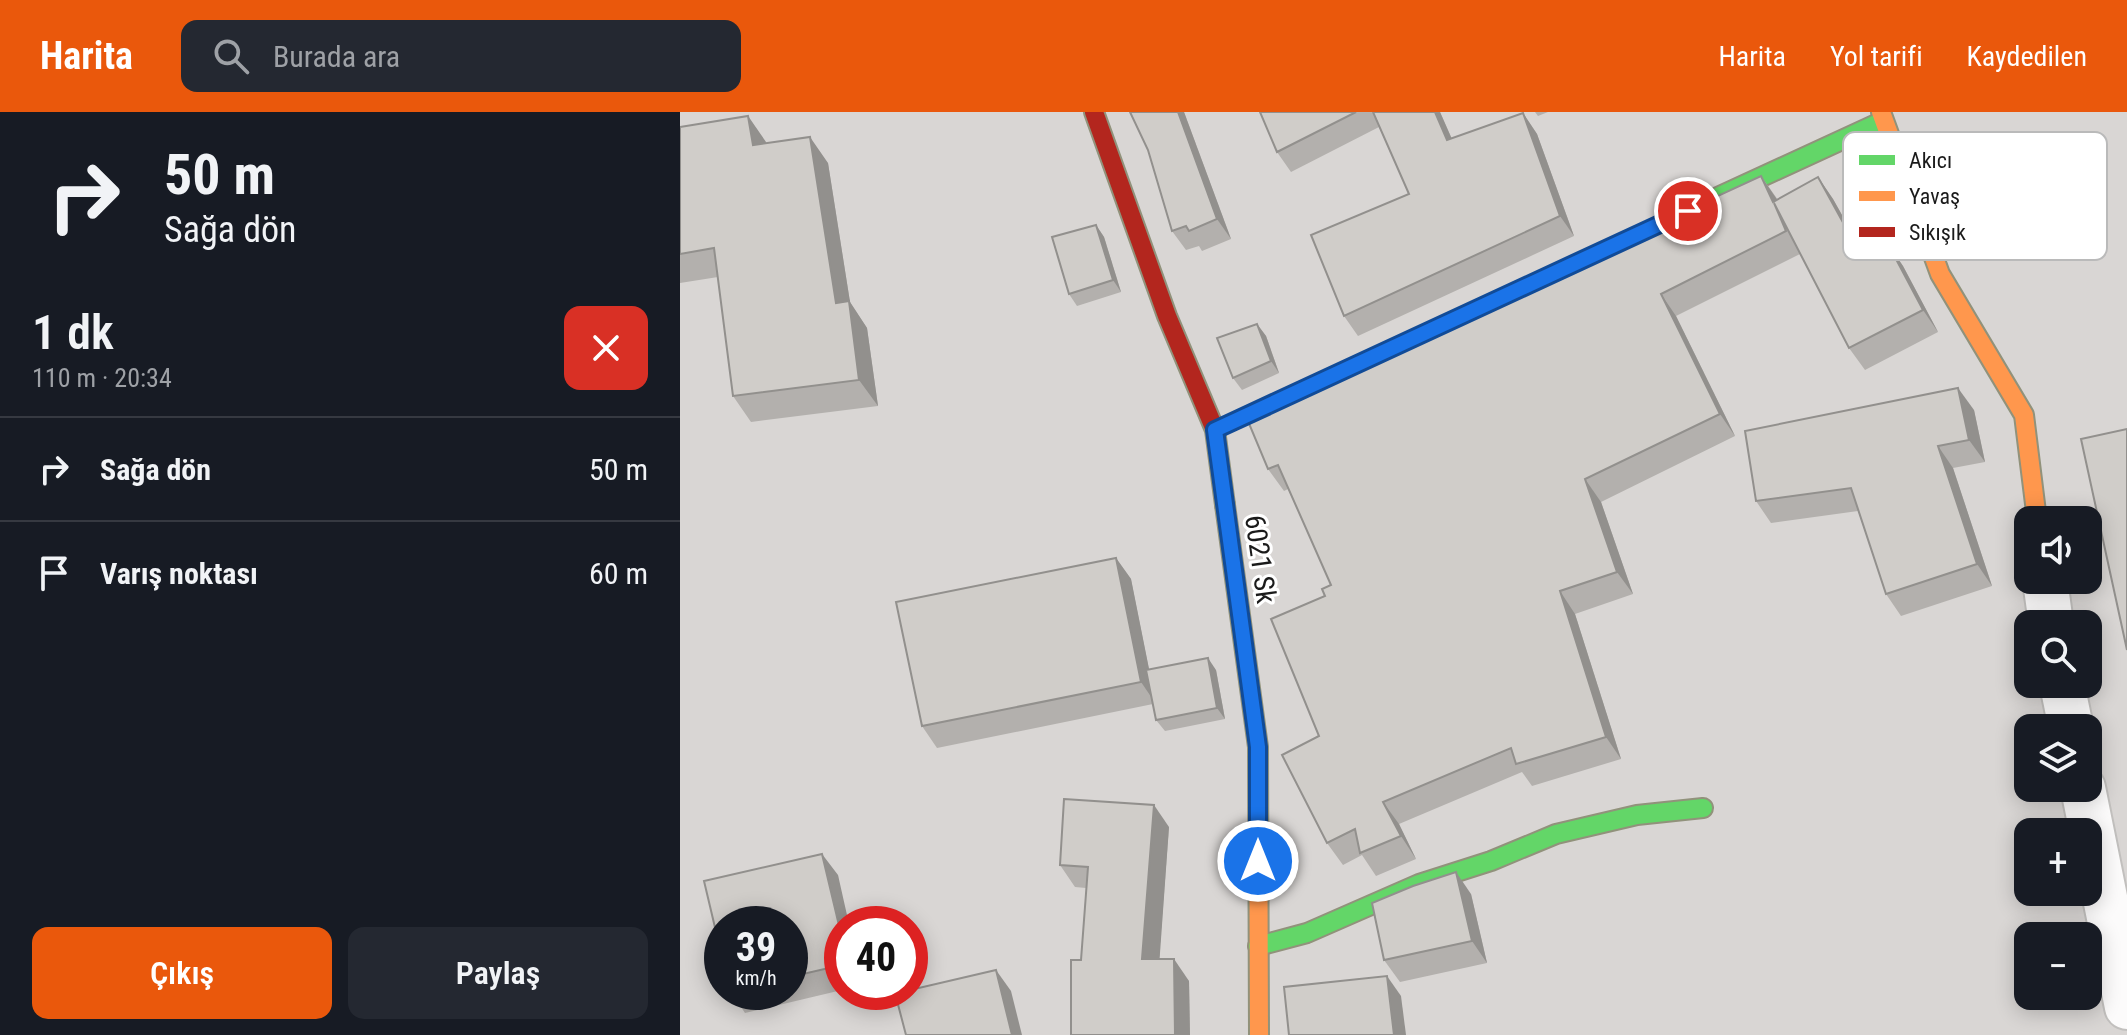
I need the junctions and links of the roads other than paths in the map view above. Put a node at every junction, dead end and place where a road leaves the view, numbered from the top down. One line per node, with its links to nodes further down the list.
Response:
1 (1094, 112): 10 (street, 6021 Sk)
2 (1882, 116): 3 (street)
3 (1849, 132)
4 (1843, 135): 5 (street)
5 (1684, 213)
6 (1935, 260): 7 (street)
7 (2035, 506)
8 (2086, 802): 11 (street)
9 (1703, 808): 10 (street)
10 (1258, 946): 12 (street, 6021 Sk)
11 (2127, 1007)
12 (1259, 1035)

